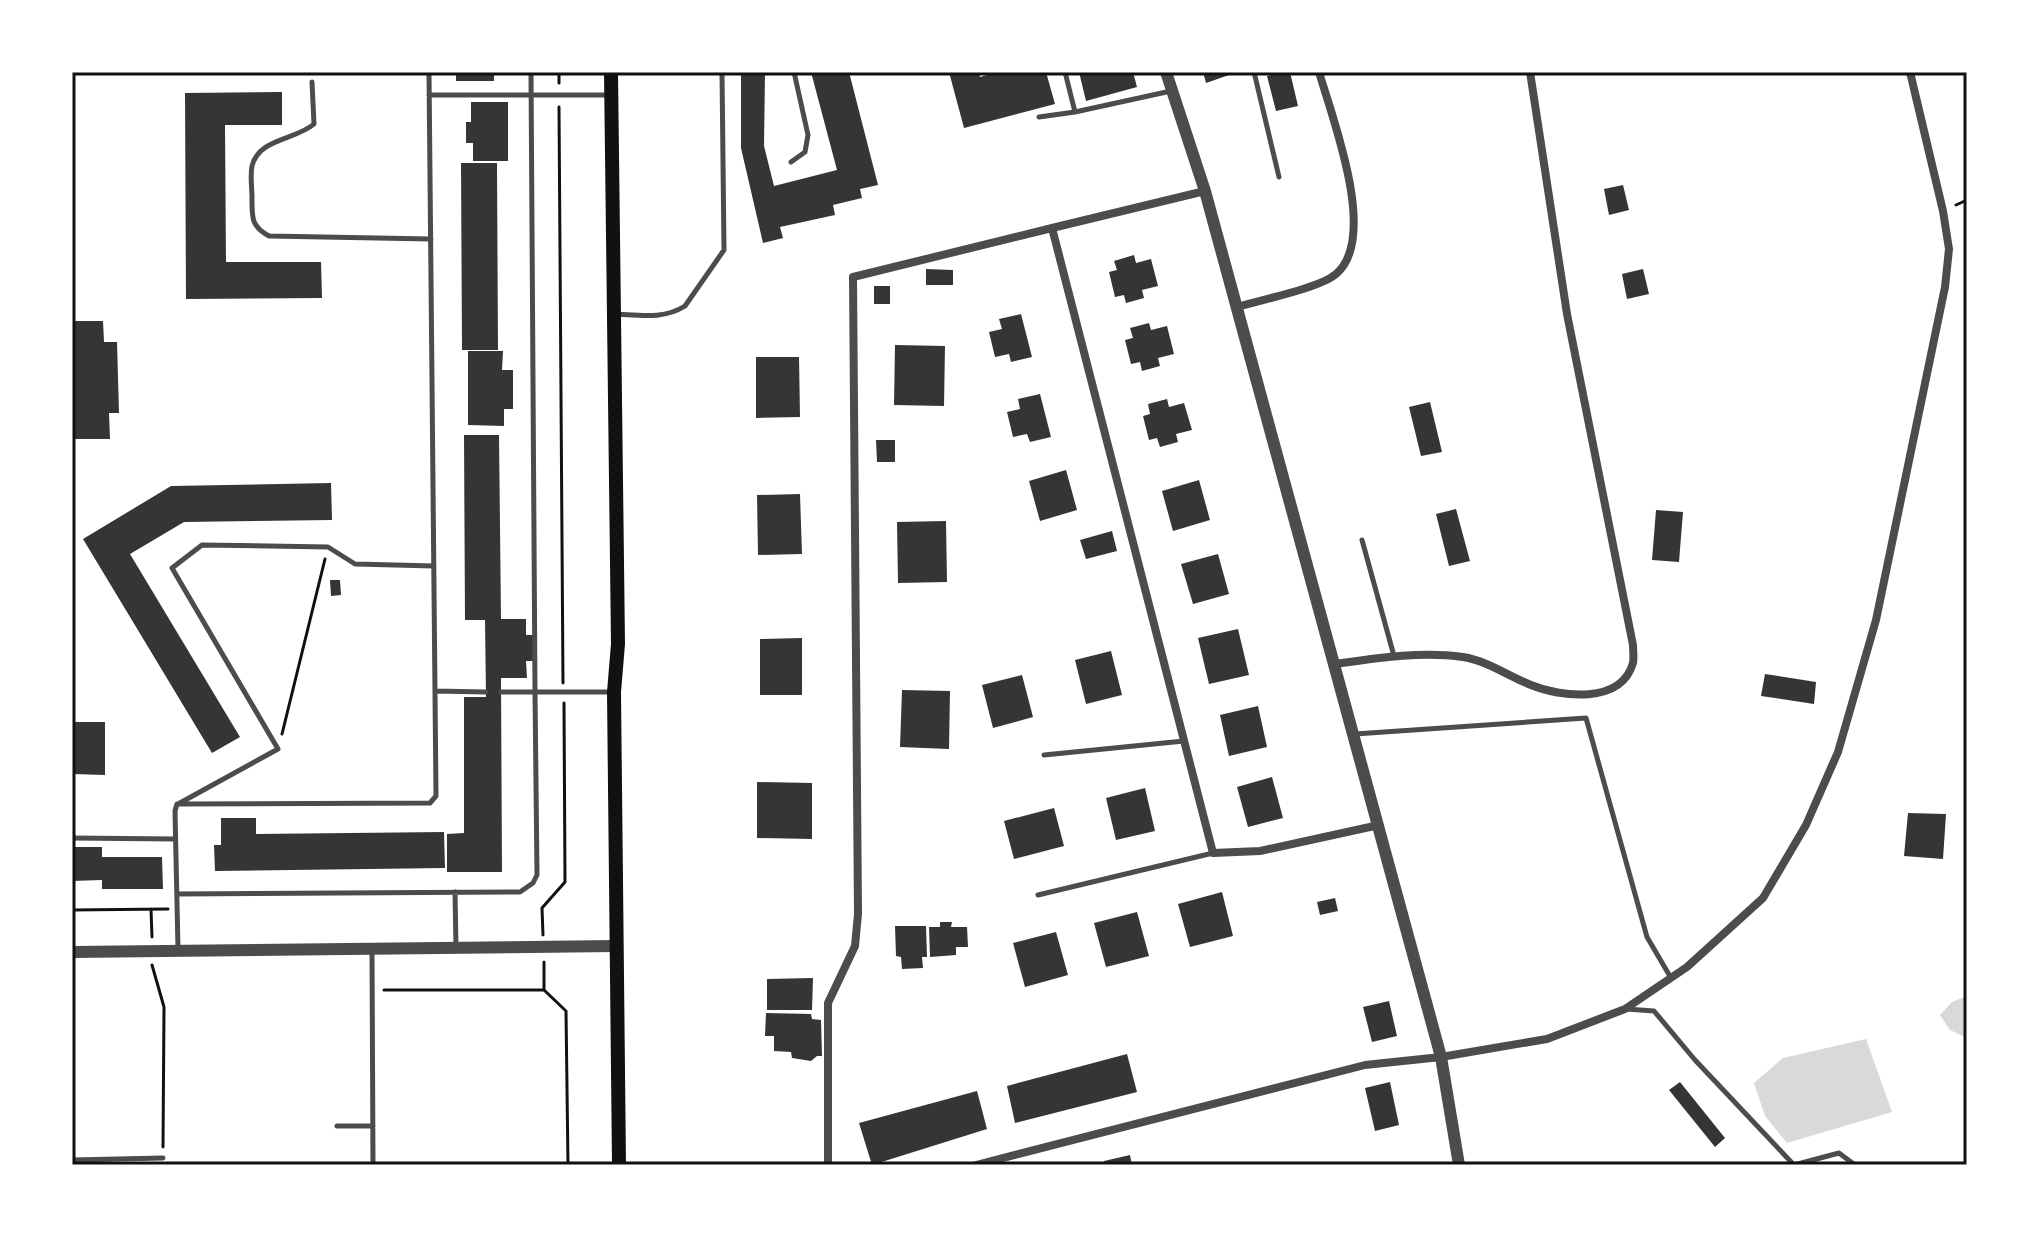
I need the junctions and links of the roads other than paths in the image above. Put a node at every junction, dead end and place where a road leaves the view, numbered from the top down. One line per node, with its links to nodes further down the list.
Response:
1 (429, 72): 15 (lane)
2 (531, 72): 14 (lane)
3 (611, 72): 16 (main road)
4 (722, 72): 25 (lane)
5 (794, 72): 19 (lane)
6 (1065, 72): 17 (lane)
7 (1166, 72): 13 (street)
8 (1254, 72): 20 (lane)
9 (1319, 72): 24 (street)
10 (1530, 72): 28 (street)
11 (1910, 72): 51 (street)
12 (312, 82): 23 (lane)
13 (1171, 91): 17 (lane); 21 (street)
14 (531, 94): 15 (lane); 16 (lane); 33 (lane)
15 (429, 95): 23 (lane)
16 (611, 95): 25 (main road)
17 (1075, 112): 18 (lane)
18 (1039, 117)
19 (791, 162)
20 (1279, 177)
21 (1205, 191): 22 (street); 24 (street)
22 (1052, 228): 36 (street); 60 (street)
23 (431, 239): 27 (lane)
24 (1237, 307): 29 (street)
25 (613, 314): 34 (main road)
26 (1362, 540): 28 (lane)
27 (434, 566): 30 (lane); 38 (lane)
28 (1394, 656): 29 (street)
29 (1335, 664): 35 (street)
30 (435, 691): 31 (lane); 38 (lane)
31 (486, 692)
32 (501, 692): 33 (lane)
33 (535, 692): 34 (lane); 43 (lane)
34 (614, 692): 46 (main road)
35 (1355, 734): 39 (street); 51 (lane)
36 (1184, 741): 37 (lane); 42 (street)
37 (1044, 755)
38 (177, 804): 41 (lane)
39 (1379, 825): 42 (street); 53 (street)
40 (72, 838): 41 (lane)
41 (175, 839): 44 (lane)
42 (1213, 853): 45 (lane)
43 (455, 892): 44 (lane); 47 (lane)
44 (177, 894): 49 (lane)
45 (1038, 895)
46 (616, 946): 47 (street); 59 (main road)
47 (456, 948): 48 (street)
48 (372, 949): 49 (street); 55 (lane)
49 (178, 951): 50 (street)
50 (72, 952)
51 (1671, 978): 52 (street)
52 (1625, 1009): 53 (street); 63 (lane)
53 (1441, 1057): 61 (street); 62 (street)
54 (337, 1126): 55 (lane)
55 (373, 1126): 58 (lane)
56 (163, 1158): 57 (lane)
57 (72, 1160)
58 (373, 1165)
59 (619, 1165)
60 (828, 1165)
61 (976, 1165)
62 (1459, 1165)
63 (1794, 1165): 64 (lane)
64 (1855, 1165)

